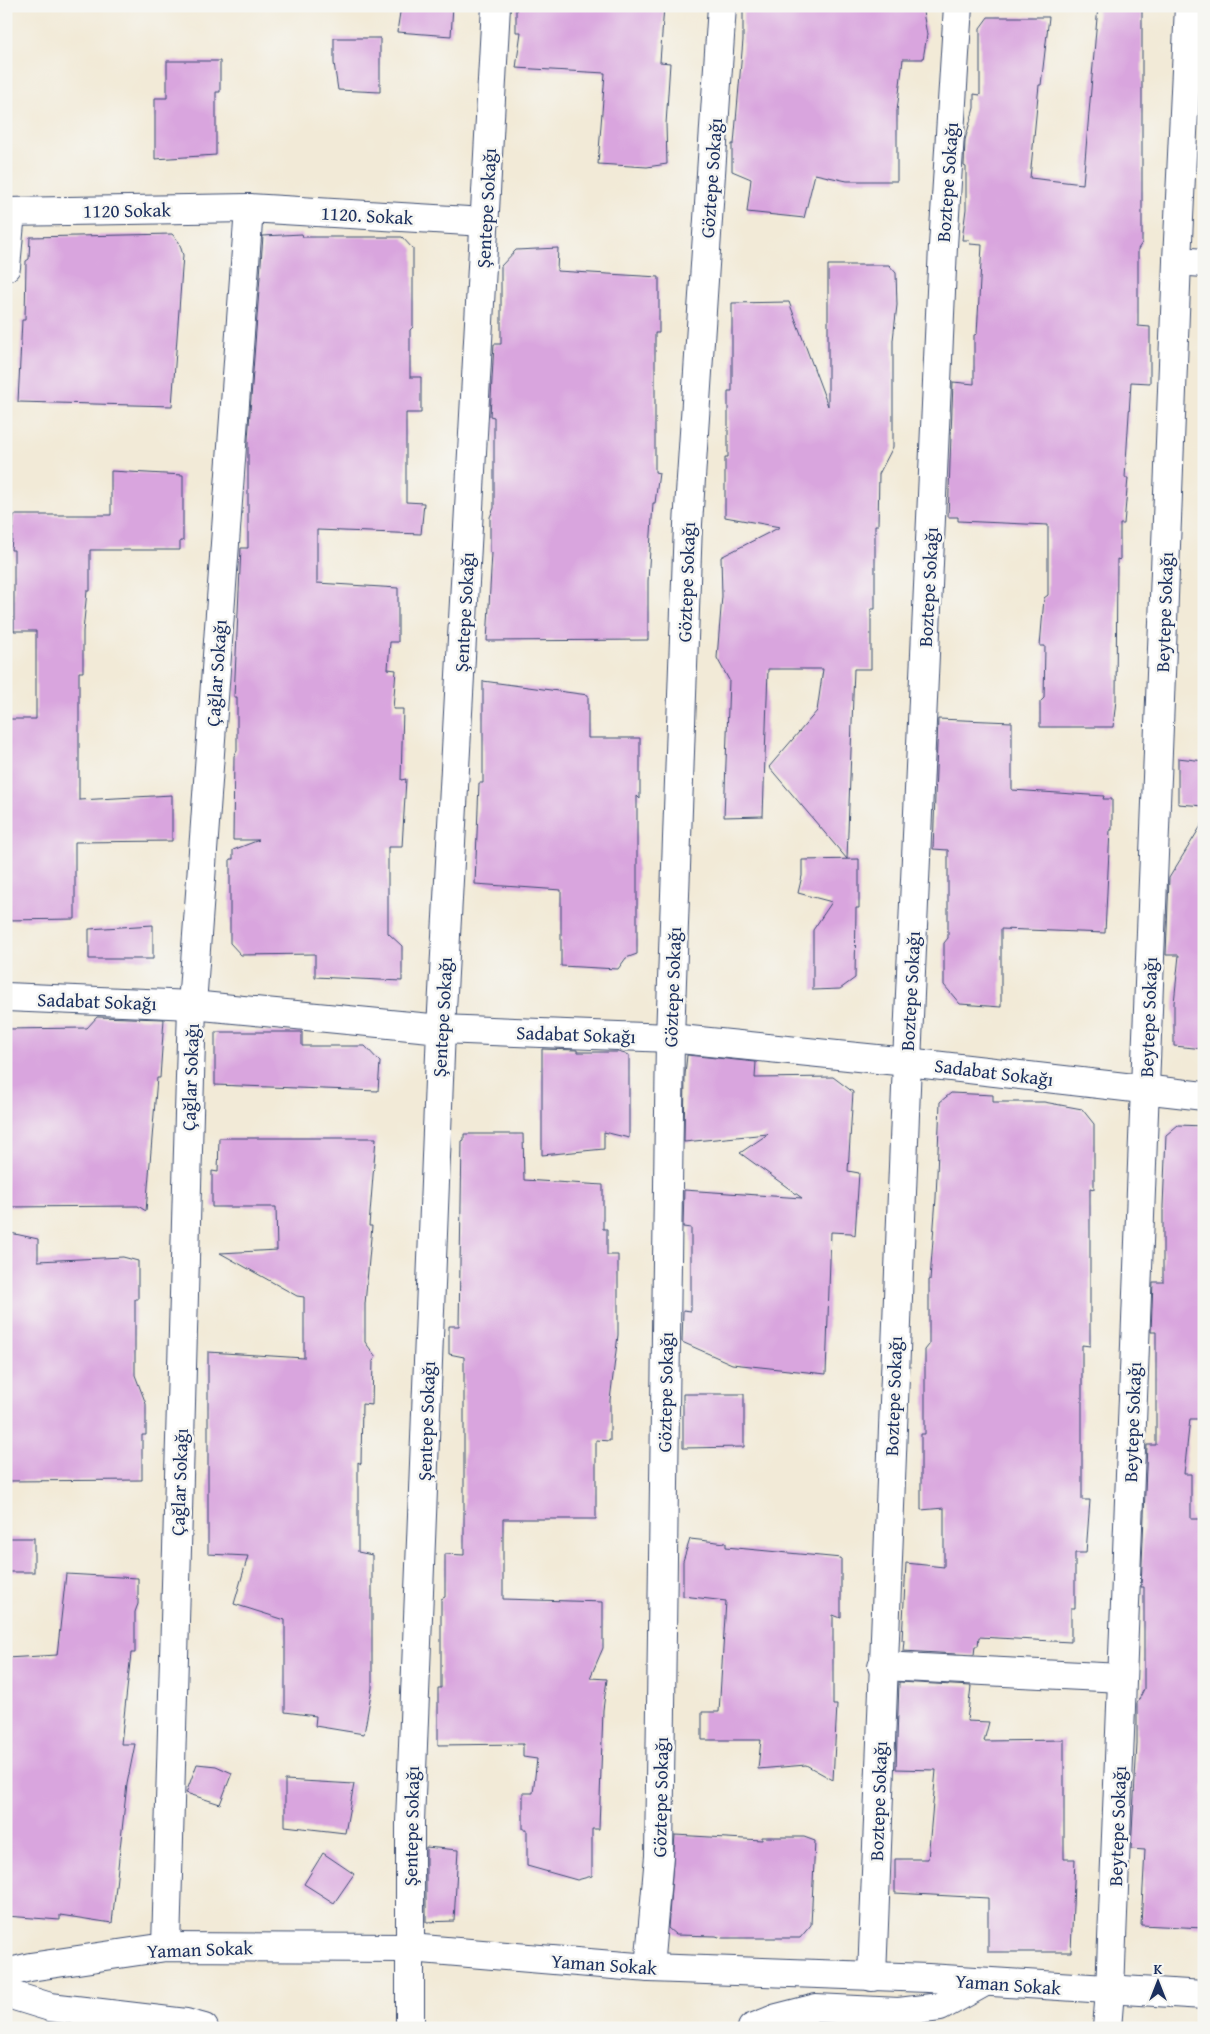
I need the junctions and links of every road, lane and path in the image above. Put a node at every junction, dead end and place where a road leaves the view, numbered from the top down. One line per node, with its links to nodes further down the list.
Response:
1 (496, 6): 7 (street, Şentepe Sokağı)
2 (722, 6): 14 (street, Göztepe Sokağı)
3 (958, 6): 15 (street, Boztepe Sokağı)
4 (1189, 6): 8 (street, Beytepe Sokağı)
5 (249, 208): 6 (street, 1120 Sokak); 7 (street, 1120. Sokak); 12 (street, Çağlar Sokağı)
6 (8, 212): 10 (street)
7 (485, 222): 13 (street, Şentepe Sokağı)
8 (1177, 261): 9 (street); 16 (street, Beytepe Sokağı)
9 (1204, 262)
10 (6, 266)
11 (6, 997): 12 (street, Sadabat Sokağı)
12 (192, 1005): 13 (street, Sadabat Sokağı); 20 (street, Çağlar Sokağı)
13 (441, 1029): 14 (street, Sadabat Sokağı); 21 (street, Şentepe Sokağı)
14 (670, 1038): 15 (street, Sadabat Sokağı); 22 (street, Göztepe Sokağı)
15 (907, 1062): 16 (street, Sadabat Sokağı); 18 (street, Boztepe Sokağı)
16 (1145, 1089): 17 (street, Sadabat Sokağı); 19 (street, Beytepe Sokağı)
17 (1204, 1096)
18 (882, 1666): 19 (street); 24 (street, Boztepe Sokağı)
19 (1122, 1678): 27 (street, Beytepe Sokağı)
20 (166, 1947): 21 (street, Yaman Sokak); 23 (street, Yaman Sokak)
21 (410, 1948): 22 (street, Yaman Sokak); 30 (street, Şentepe Sokağı)
22 (649, 1968): 24 (street, Yaman Sokak)
23 (6, 1974)
24 (872, 1977): 25 (street, Yaman Sokak)
25 (985, 1982): 27 (street, Yaman Sokak); 31 (street)
26 (6, 1991): 29 (street)
27 (1110, 1991): 28 (street, Yaman Sokak); 32 (street, Beytepe Sokağı)
28 (1204, 1995)
29 (204, 2028)
30 (410, 2028)
31 (752, 2028)
32 (1107, 2028)

